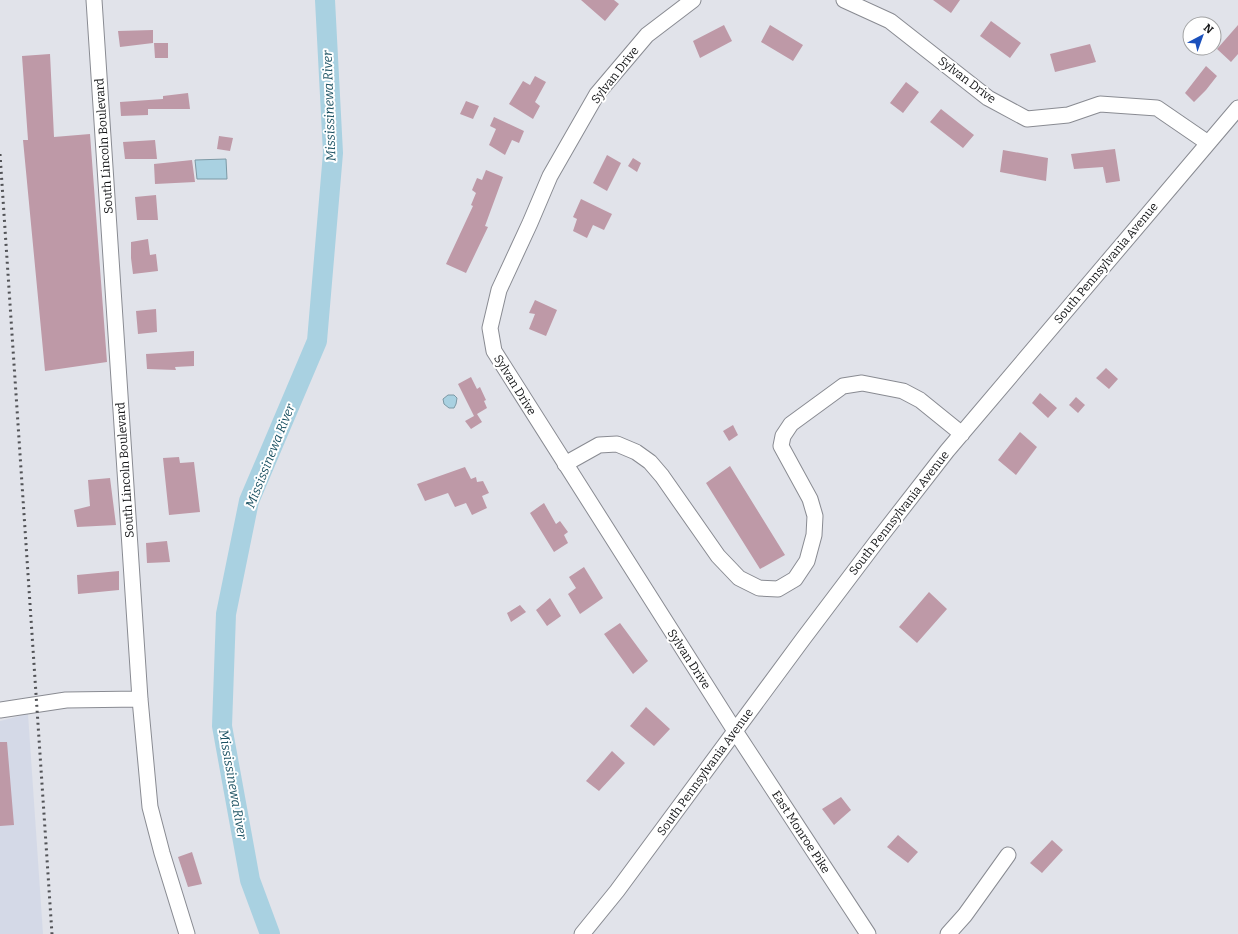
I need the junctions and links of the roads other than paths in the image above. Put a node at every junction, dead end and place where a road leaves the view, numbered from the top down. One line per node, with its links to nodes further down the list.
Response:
1 (94, 0): 8 (street, South Lincoln Boulevard)
2 (693, 0): 7 (street, Sylvan Drive)
3 (844, 0): 5 (street, Sylvan Drive)
4 (1238, 108): 5 (street, South Pennsylvania Avenue)
5 (1208, 143): 6 (street, South Pennsylvania Avenue)
6 (962, 434): 7 (street); 10 (street, South Pennsylvania Avenue)
7 (565, 464): 10 (street, Sylvan Drive)
8 (140, 699): 9 (street); 12 (street, South Lincoln Boulevard)
9 (0, 710)
10 (735, 731): 13 (street, South Pennsylvania Avenue); 14 (street, East Monroe Pike)
11 (1008, 855): 15 (street)
12 (187, 934)
13 (582, 934)
14 (868, 934)
15 (948, 934)

